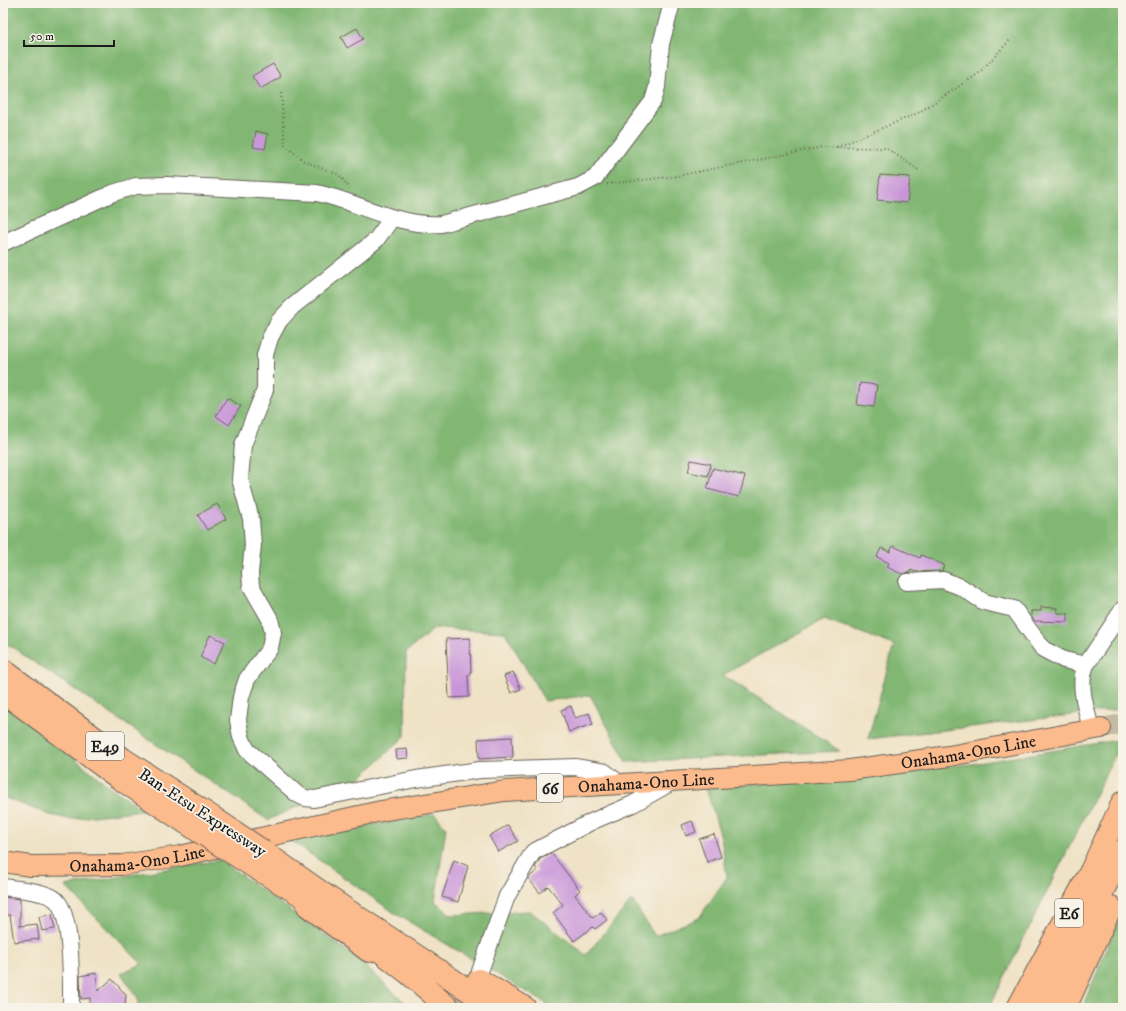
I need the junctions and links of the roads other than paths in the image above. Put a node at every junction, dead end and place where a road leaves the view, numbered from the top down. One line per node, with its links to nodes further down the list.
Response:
1 (672, 3): 2 (street)
2 (392, 218): 3 (street); 11 (street)
3 (3, 243)
4 (908, 582): 6 (street)
5 (1123, 609): 6 (street)
6 (1086, 665): 9 (street)
7 (3, 670): 13 (highway, Ban-Etsu Expressway / E49)
8 (3, 692): 13 (highway, Ban-Etsu Expressway / E49)
9 (1096, 729): 10 (main road, Onahama-Ono Line / 66)
10 (673, 781): 11 (main road, Onahama-Ono Line / 66); 19 (street)
11 (620, 784): 15 (main road, Onahama-Ono Line / 66)
12 (1120, 809): 25 (highway); 26 (highway, E6)
13 (206, 825): 16 (highway, Ban-Etsu Expressway / E49, bridge)
14 (1123, 851): 27 (highway, E6)
15 (3, 862)
16 (287, 878): 21 (highway); 22 (highway); 23 (highway); 24 (highway)
17 (1123, 881): 28 (highway)
18 (3, 886): 20 (street)
19 (480, 971)
20 (71, 1008)
21 (432, 1008)
22 (449, 1008)
23 (495, 1008)
24 (525, 1008)
25 (1007, 1008)
26 (1018, 1008)
27 (1042, 1008)
28 (1065, 1008)

